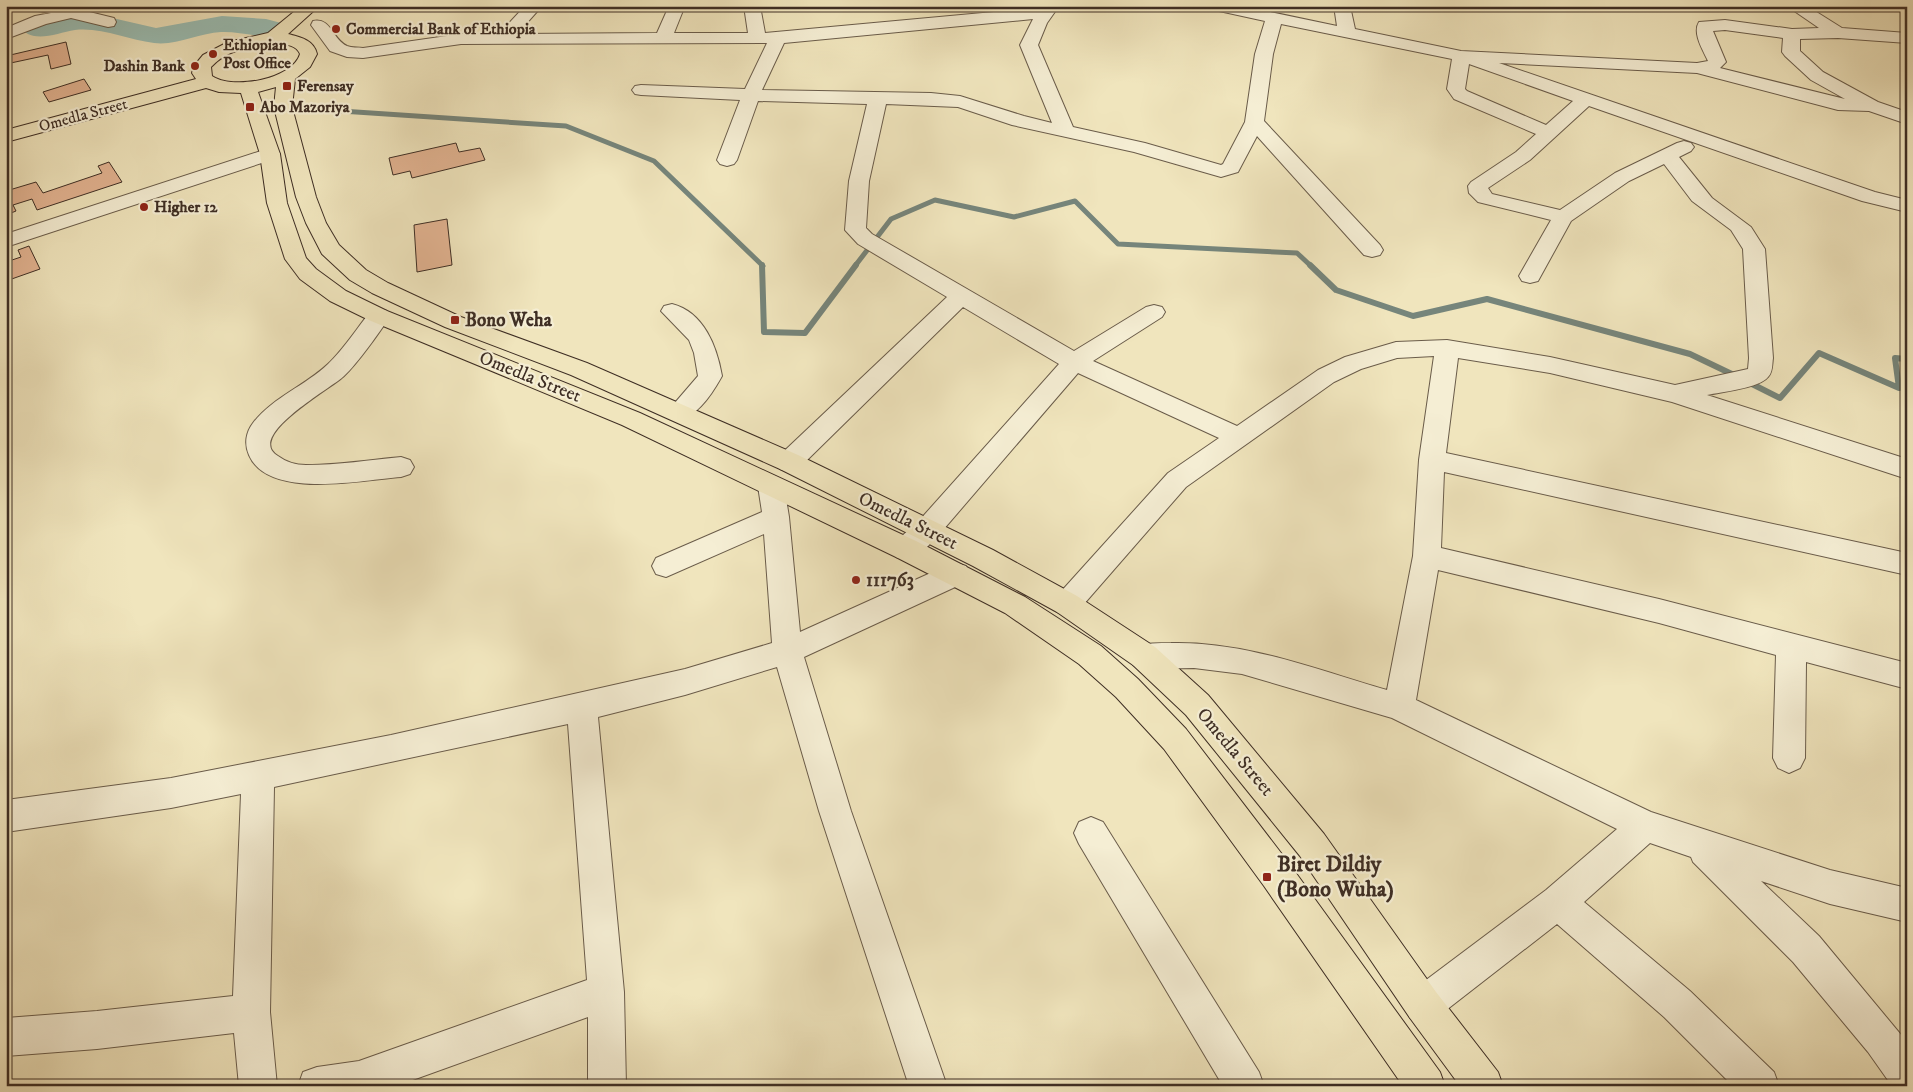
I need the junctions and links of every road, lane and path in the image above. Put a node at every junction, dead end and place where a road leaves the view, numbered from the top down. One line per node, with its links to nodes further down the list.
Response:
1 (31, 6): 9 (street)
2 (534, 6): 17 (street)
3 (752, 6): 22 (street)
4 (1216, 6): 11 (street)
5 (1342, 6): 13 (street)
6 (1795, 6): 14 (street)
7 (676, 8): 19 (street)
8 (1049, 10): 20 (street); 38 (street)
9 (74, 13): 12 (street); 15 (street)
10 (319, 14): 17 (street); 18 (main road); 23 (main road)
11 (1274, 18): 13 (street); 36 (street)
12 (108, 22)
13 (1347, 33): 24 (street)
14 (1838, 33): 16 (street); 21 (street)
15 (6, 34)
16 (1792, 34): 25 (street); 34 (street)
17 (505, 37): 19 (street)
18 (273, 38): 23 (main road); 26 (main road)
19 (663, 38): 22 (street)
20 (778, 38): 22 (street); 30 (street)
21 (1907, 38)
22 (756, 39)
23 (304, 45): 27 (main road)
24 (1461, 56): 25 (street); 33 (street); 39 (street)
25 (1696, 68): 34 (street)
26 (204, 75): 29 (main road, Omedla Street); 31 (main road); 37 (main road)
27 (286, 77): 31 (main road); 51 (main road, Omedla Street)
28 (641, 90): 30 (street)
29 (159, 94): 31 (main road); 40 (main road, Omedla Street)
30 (752, 95): 32 (street); 44 (street)
31 (251, 97): 42 (main road, Omedla Street)
32 (878, 98): 38 (street); 50 (street)
33 (1587, 98): 39 (street); 41 (street)
34 (1871, 106): 35 (street)
35 (1907, 118)
36 (1254, 122): 38 (street); 48 (street)
37 (6, 129)
38 (1065, 131)
39 (1548, 134): 46 (street)
40 (6, 136)
41 (1701, 138): 43 (street); 45 (street)
42 (270, 154): 47 (street); 54 (main road, Omedla Street)
43 (1668, 156): 46 (street); 57 (street)
44 (726, 160)
45 (1907, 206)
46 (1563, 217): 49 (street)
47 (6, 241)
48 (1372, 250)
49 (1530, 276)
50 (961, 296): 56 (street); 61 (street)
51 (401, 299): 54 (main road); 58 (main road, Omedla Street)
52 (672, 311): 58 (street)
53 (1154, 312): 56 (street)
54 (379, 316): 62 (street); 64 (main road, Omedla Street)
55 (1447, 348): 57 (street); 59 (street); 60 (street)
56 (1074, 362): 59 (street); 66 (street)
57 (1676, 394): 63 (street)
58 (679, 412): 61 (main road, Omedla Street)
59 (1239, 438): 72 (street)
60 (1432, 460): 68 (street); 69 (street)
61 (789, 462): 66 (main road, Omedla Street)
62 (402, 467)
63 (1907, 468)
64 (771, 486): 65 (street); 67 (main road, Omedla Street)
65 (776, 517): 70 (street); 74 (street)
66 (927, 530): 67 (street); 72 (main road, Omedla Street)
67 (906, 549): 71 (main road, Omedla Street)
68 (1427, 556): 73 (street); 78 (street)
69 (1907, 564)
70 (666, 566)
71 (956, 574): 74 (street); 98 (main road, Omedla Street)
72 (1067, 604): 75 (main road, Omedla Street)
73 (1791, 646): 76 (street); 79 (street)
74 (787, 651): 77 (street); 96 (street)
75 (1144, 656): 78 (street); 88 (main road, Omedla Street)
76 (1907, 676)
77 (582, 707): 80 (street); 87 (street)
78 (1399, 708): 82 (street)
79 (1788, 758)
80 (258, 776): 81 (street); 89 (street)
81 (6, 816)
82 (1645, 826): 84 (street); 85 (street)
83 (1091, 833): 97 (street)
84 (1700, 845): 86 (street); 91 (street)
85 (1558, 902): 88 (street); 100 (street)
86 (1907, 905)
87 (606, 992): 92 (street); 95 (street)
88 (1423, 1005): 99 (main road, Omedla Street)
89 (251, 1012): 90 (street); 93 (street)
90 (6, 1037)
91 (1907, 1074)
92 (359, 1083): 94 (street)
93 (258, 1086)
94 (317, 1086)
95 (607, 1086)
96 (928, 1086)
97 (1245, 1086)
98 (1426, 1086)
99 (1484, 1086)
100 (1760, 1086)

